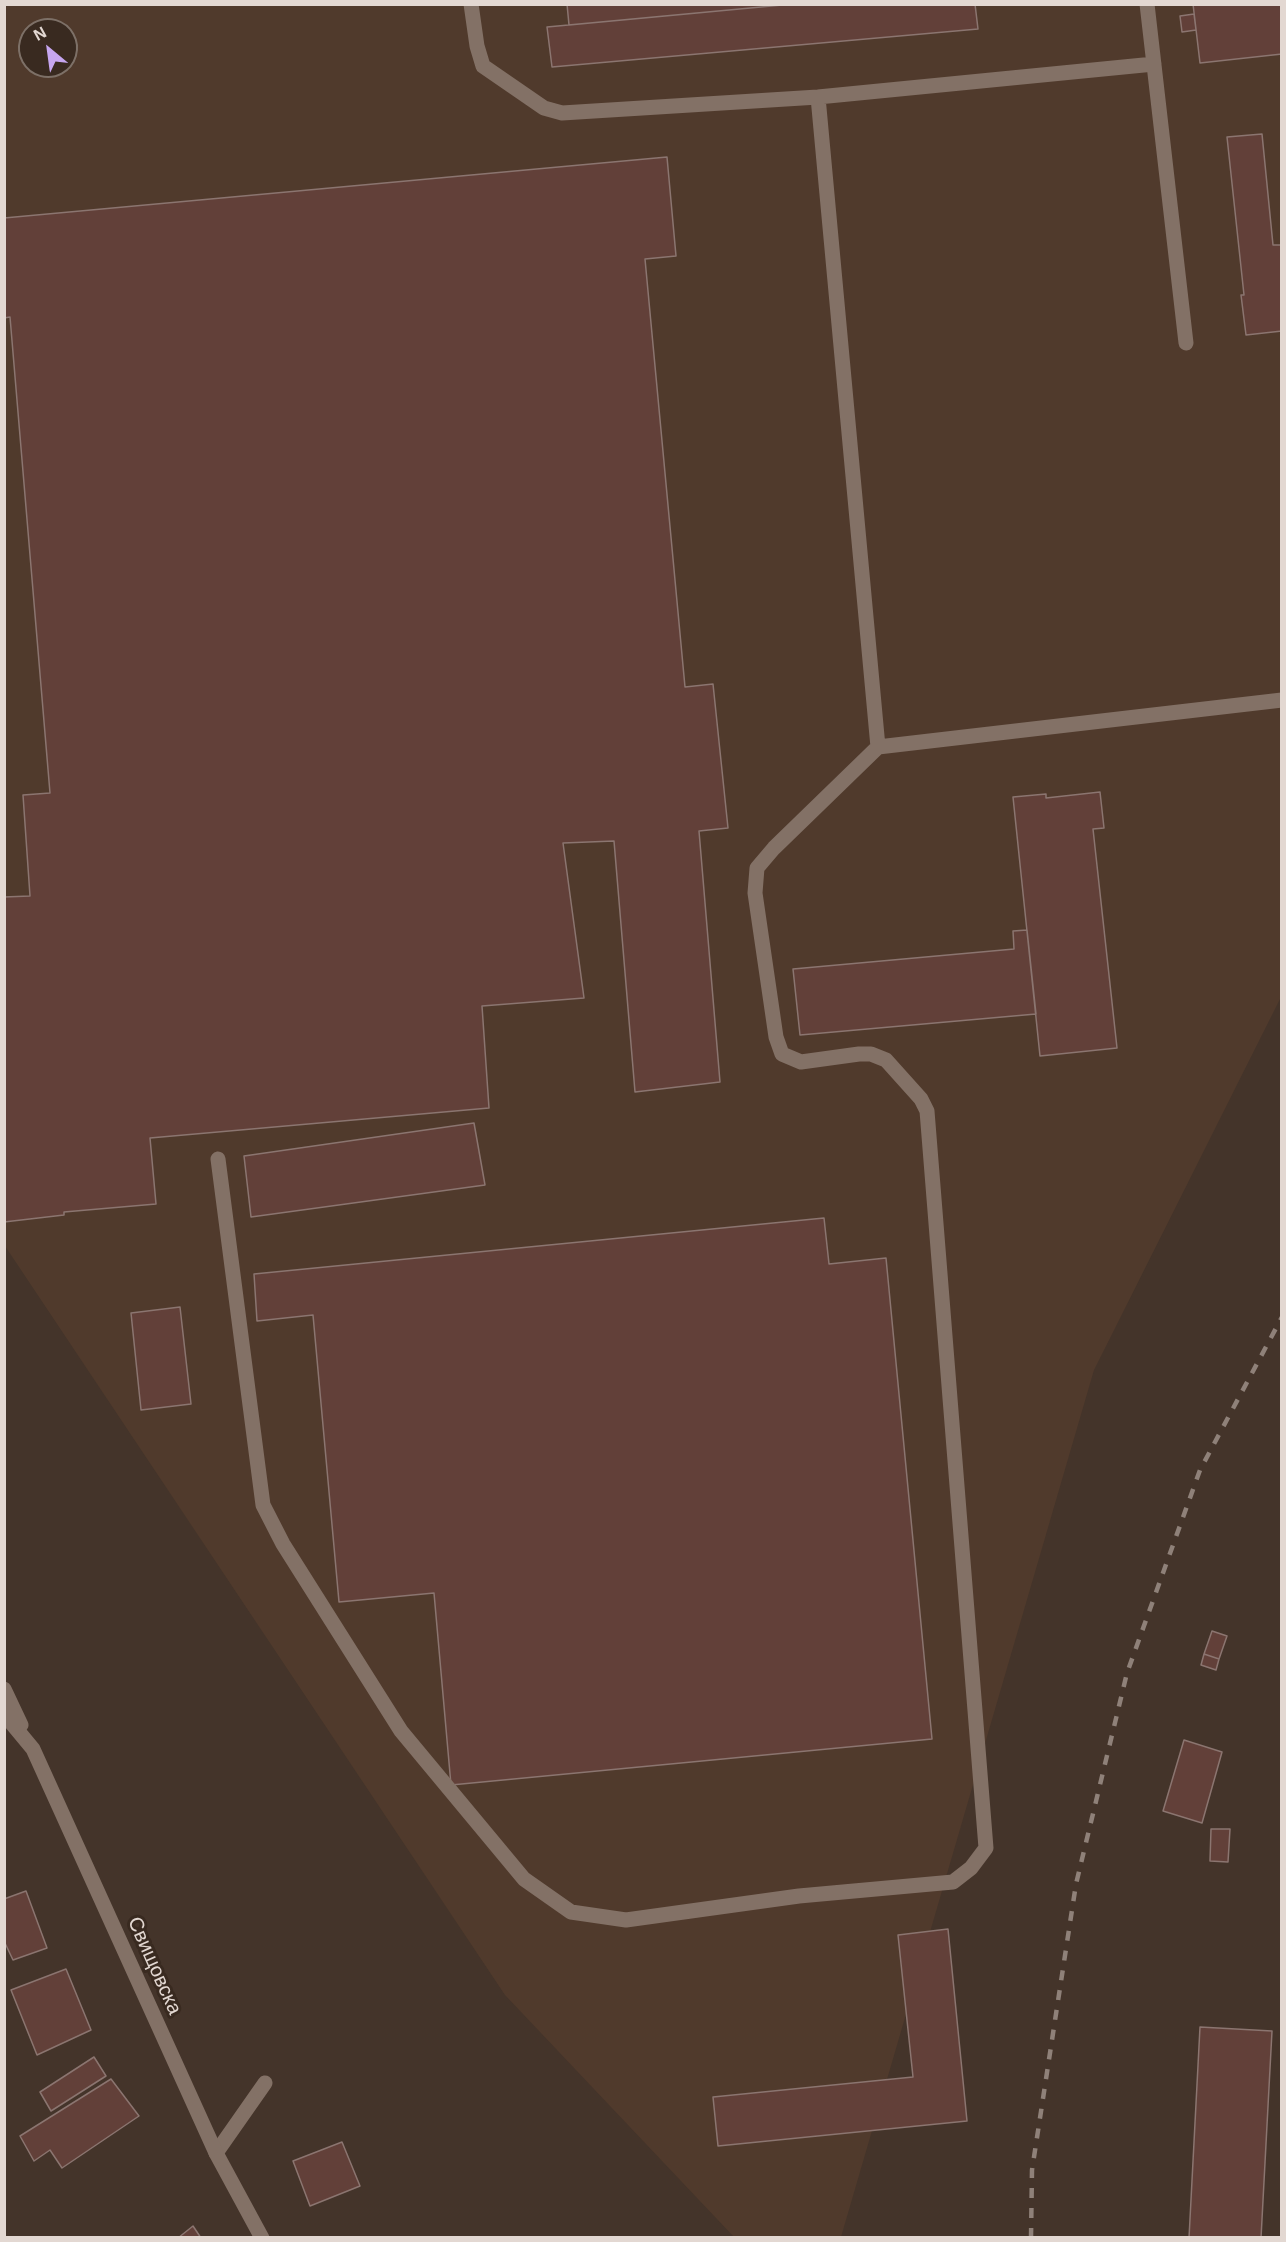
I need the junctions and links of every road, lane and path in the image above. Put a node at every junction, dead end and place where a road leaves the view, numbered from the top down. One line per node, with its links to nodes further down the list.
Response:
1 (471, 4): 4 (street)
2 (1147, 4): 3 (street)
3 (1154, 64): 4 (street); 5 (street)
4 (818, 97): 7 (street)
5 (1186, 343)
6 (1281, 700): 7 (street)
7 (878, 747): 8 (street)
8 (218, 1159)
9 (4, 1689): 11 (street)
10 (4, 1714): 11 (street, Свищовска)
11 (33, 1749): 13 (street, Свищовска)
12 (265, 2083): 13 (street)
13 (216, 2153): 14 (street, Свищовска)
14 (262, 2238)

